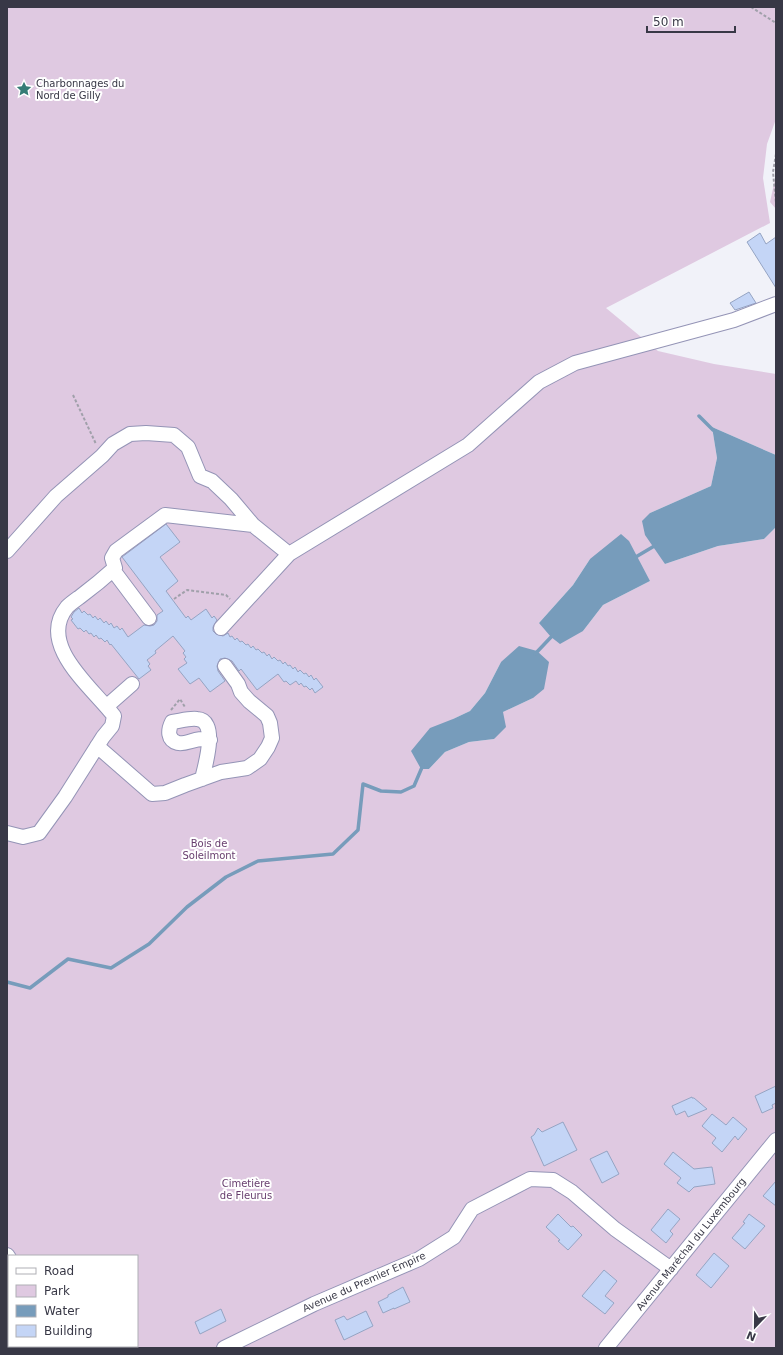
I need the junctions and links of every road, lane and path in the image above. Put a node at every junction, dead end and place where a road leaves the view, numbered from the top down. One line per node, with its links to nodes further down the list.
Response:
1 (751, 7): 2 (path)
2 (776, 23)
3 (776, 154): 4 (path)
4 (776, 202)
5 (776, 304): 10 (street)
6 (73, 394): 7 (path)
7 (102, 456): 8 (street); 9 (street)
8 (253, 525): 10 (street); 11 (street)
9 (7, 550)
10 (289, 554): 13 (street)
11 (113, 570): 14 (street); 18 (street)
12 (174, 599): 13 (path)
13 (241, 607): 15 (street)
14 (150, 618)
15 (221, 628)
16 (225, 666): 21 (street)
17 (132, 684): 18 (street)
18 (107, 706): 20 (street)
19 (210, 740): 21 (street)
20 (97, 746): 21 (street); 22 (street)
21 (202, 779)
22 (7, 833)
23 (776, 1140): 24 (street, Avenue Maréchal du Luxembourg)
24 (671, 1269): 25 (street, Avenue du Premier Empire); 26 (street, Avenue Maréchal du Luxembourg)
25 (224, 1348)
26 (606, 1348)

